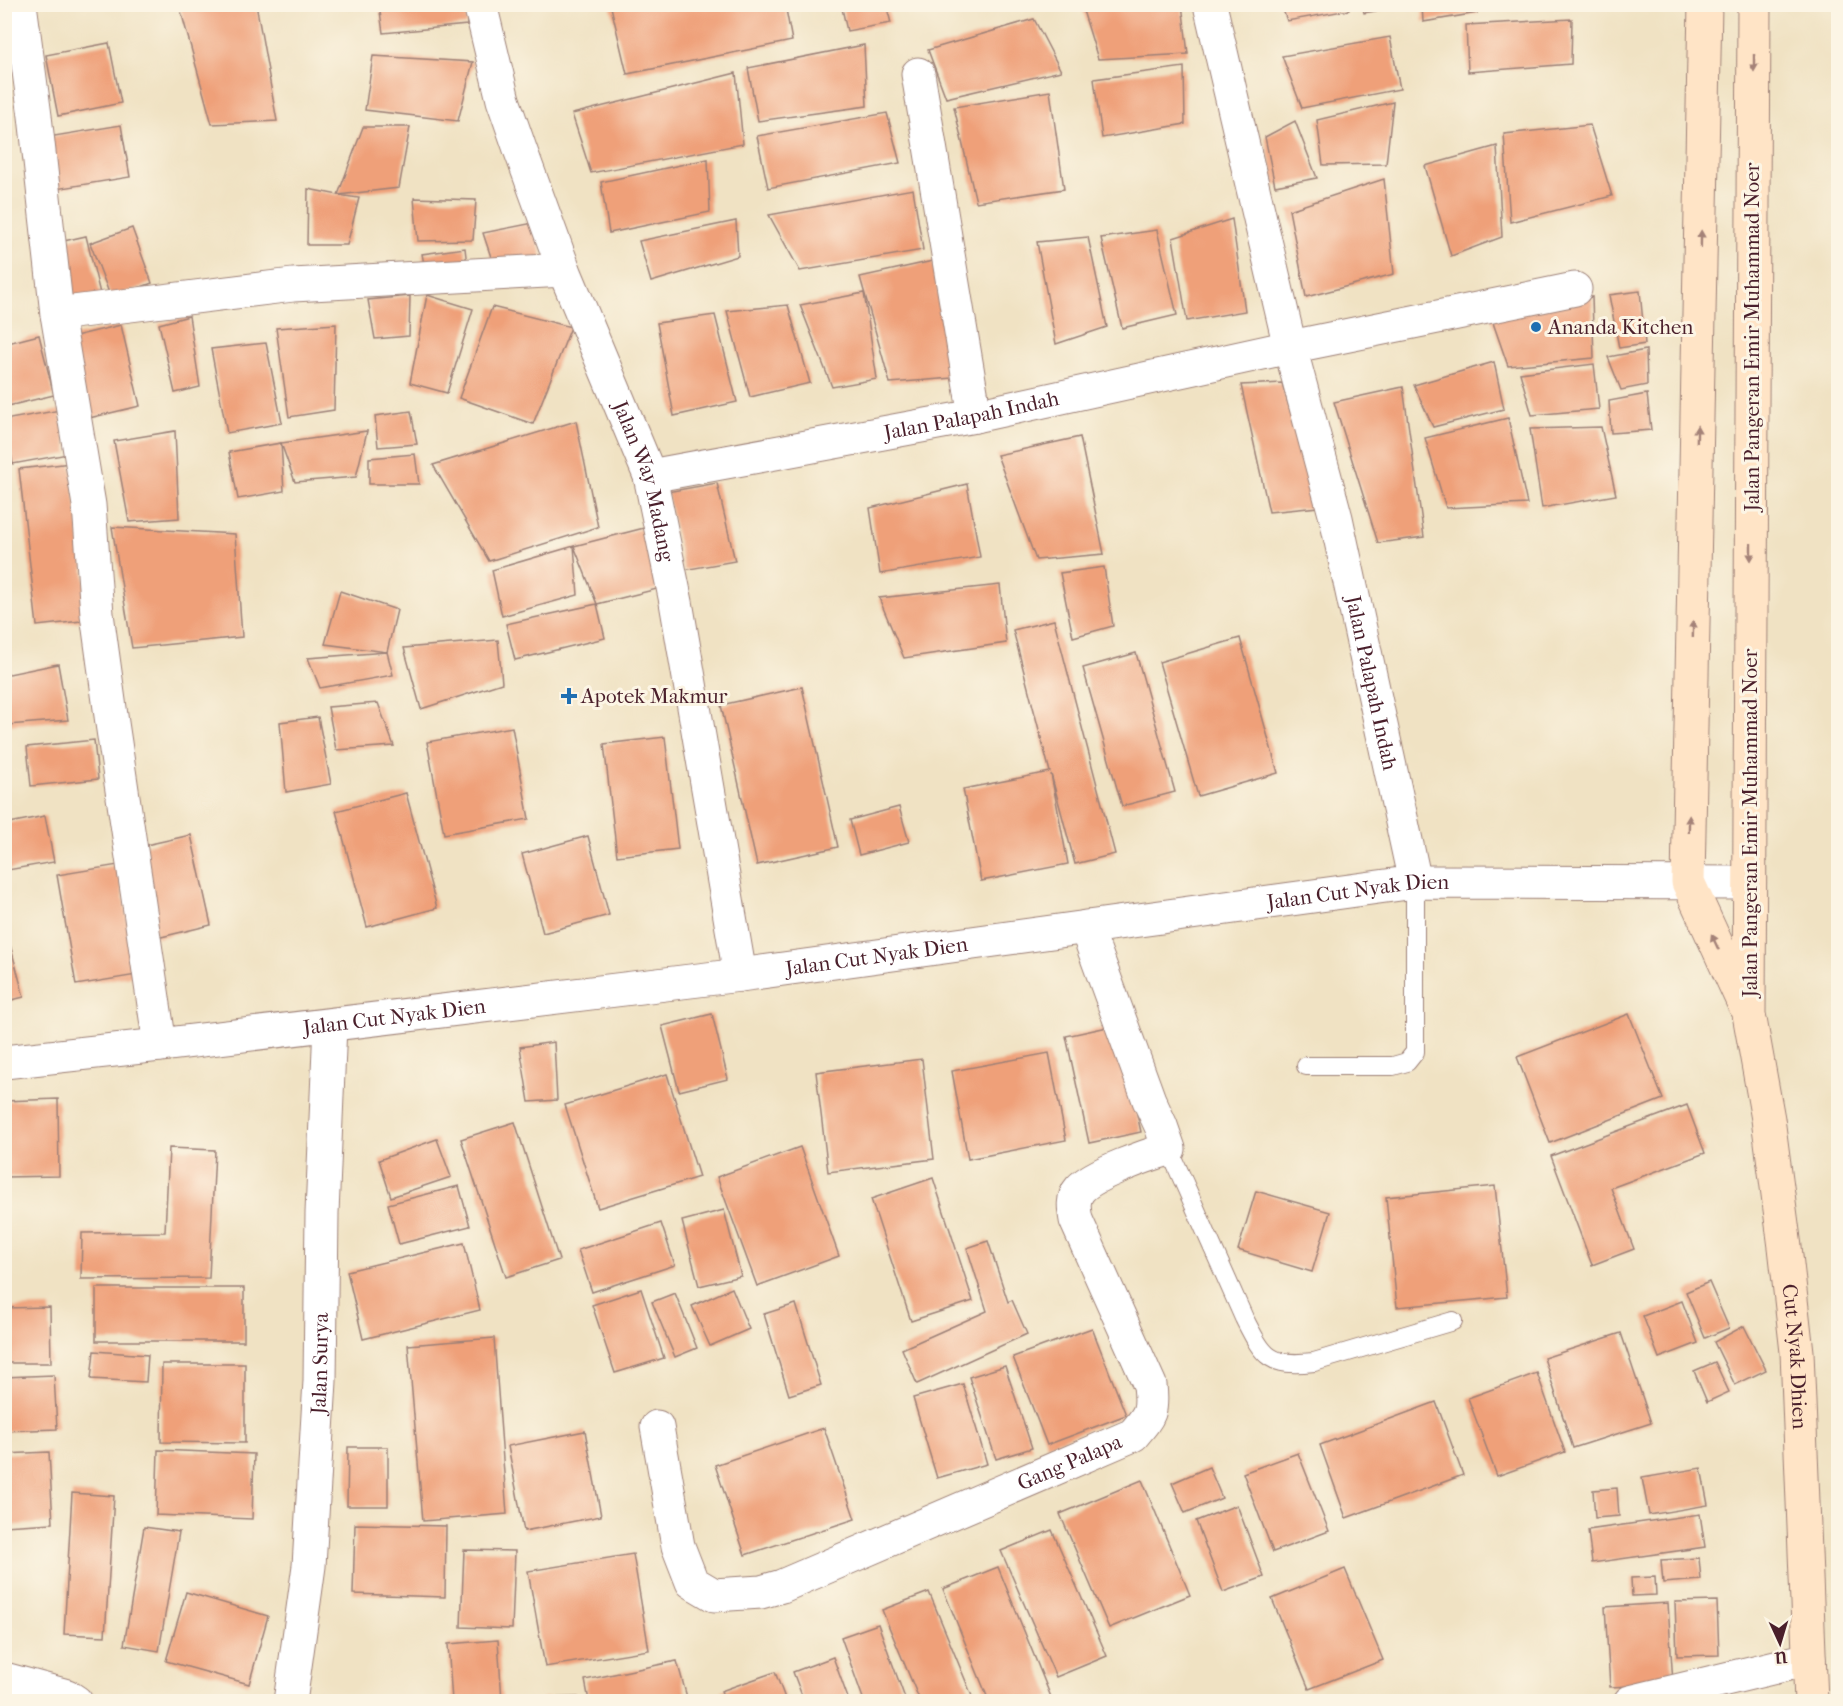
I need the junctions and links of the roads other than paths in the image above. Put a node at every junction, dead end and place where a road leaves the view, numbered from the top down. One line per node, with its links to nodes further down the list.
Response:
1 (20, 4): 11 (street)
2 (480, 4): 9 (street, Jalan Way Madang)
3 (1706, 4): 7 (main road, Jalan Pangeran Emir Muhammad Noer)
4 (1754, 4): 8 (main road, Jalan Pangeran Emir Muhammad Noer, one-way to 8)
5 (1211, 9): 12 (street, Jalan Palapah Indah)
6 (918, 74): 13 (street)
7 (1703, 131): 8 (main road); 16 (main road, Jalan Pangeran Emir Muhammad Noer, one-way to 7)
8 (1753, 133): 17 (main road, Jalan Pangeran Emir Muhammad Noer, one-way to 17)
9 (564, 270): 11 (street); 14 (street, Jalan Way Madang)
10 (1575, 289): 12 (street, Jalan Palapah Indah)
11 (57, 314): 22 (street)
12 (1290, 347): 13 (street, Jalan Palapah Indah); 15 (street, Jalan Palapah Indah)
13 (975, 416): 14 (street, Jalan Palapah Indah)
14 (650, 476): 19 (street, Jalan Way Madang)
15 (1415, 882): 16 (street, Jalan Cut Nyak Dien); 18 (street, Jalan Cut Nyak Dien); 24 (lane)
16 (1688, 882): 17 (street, Jalan Cut Nyak Dien); 20 (main road, Jalan Pangeran Emir Muhammad Noer, one-way to 16)
17 (1749, 883): 20 (main road, Jalan Pangeran Emir Muhammad Noer)
18 (1086, 927): 19 (street, Jalan Cut Nyak Dien); 25 (street)
19 (740, 975): 21 (street, Jalan Cut Nyak Dien)
20 (1749, 1014): 28 (main road, Cut Nyak Dhien)
21 (330, 1024): 22 (street, Jalan Cut Nyak Dien); 31 (street, Jalan Surya)
22 (160, 1045): 23 (street, Jalan Cut Nyak Dien)
23 (4, 1062)
24 (1306, 1066)
25 (1169, 1149): 26 (lane); 27 (street, Gang Palapa)
26 (1453, 1321)
27 (657, 1427)
28 (1809, 1659): 32 (street); 33 (main road, Cut Nyak Dhien)
29 (4, 1678): 30 (street)
30 (76, 1701)
31 (290, 1701)
32 (1630, 1701)
33 (1811, 1701)

